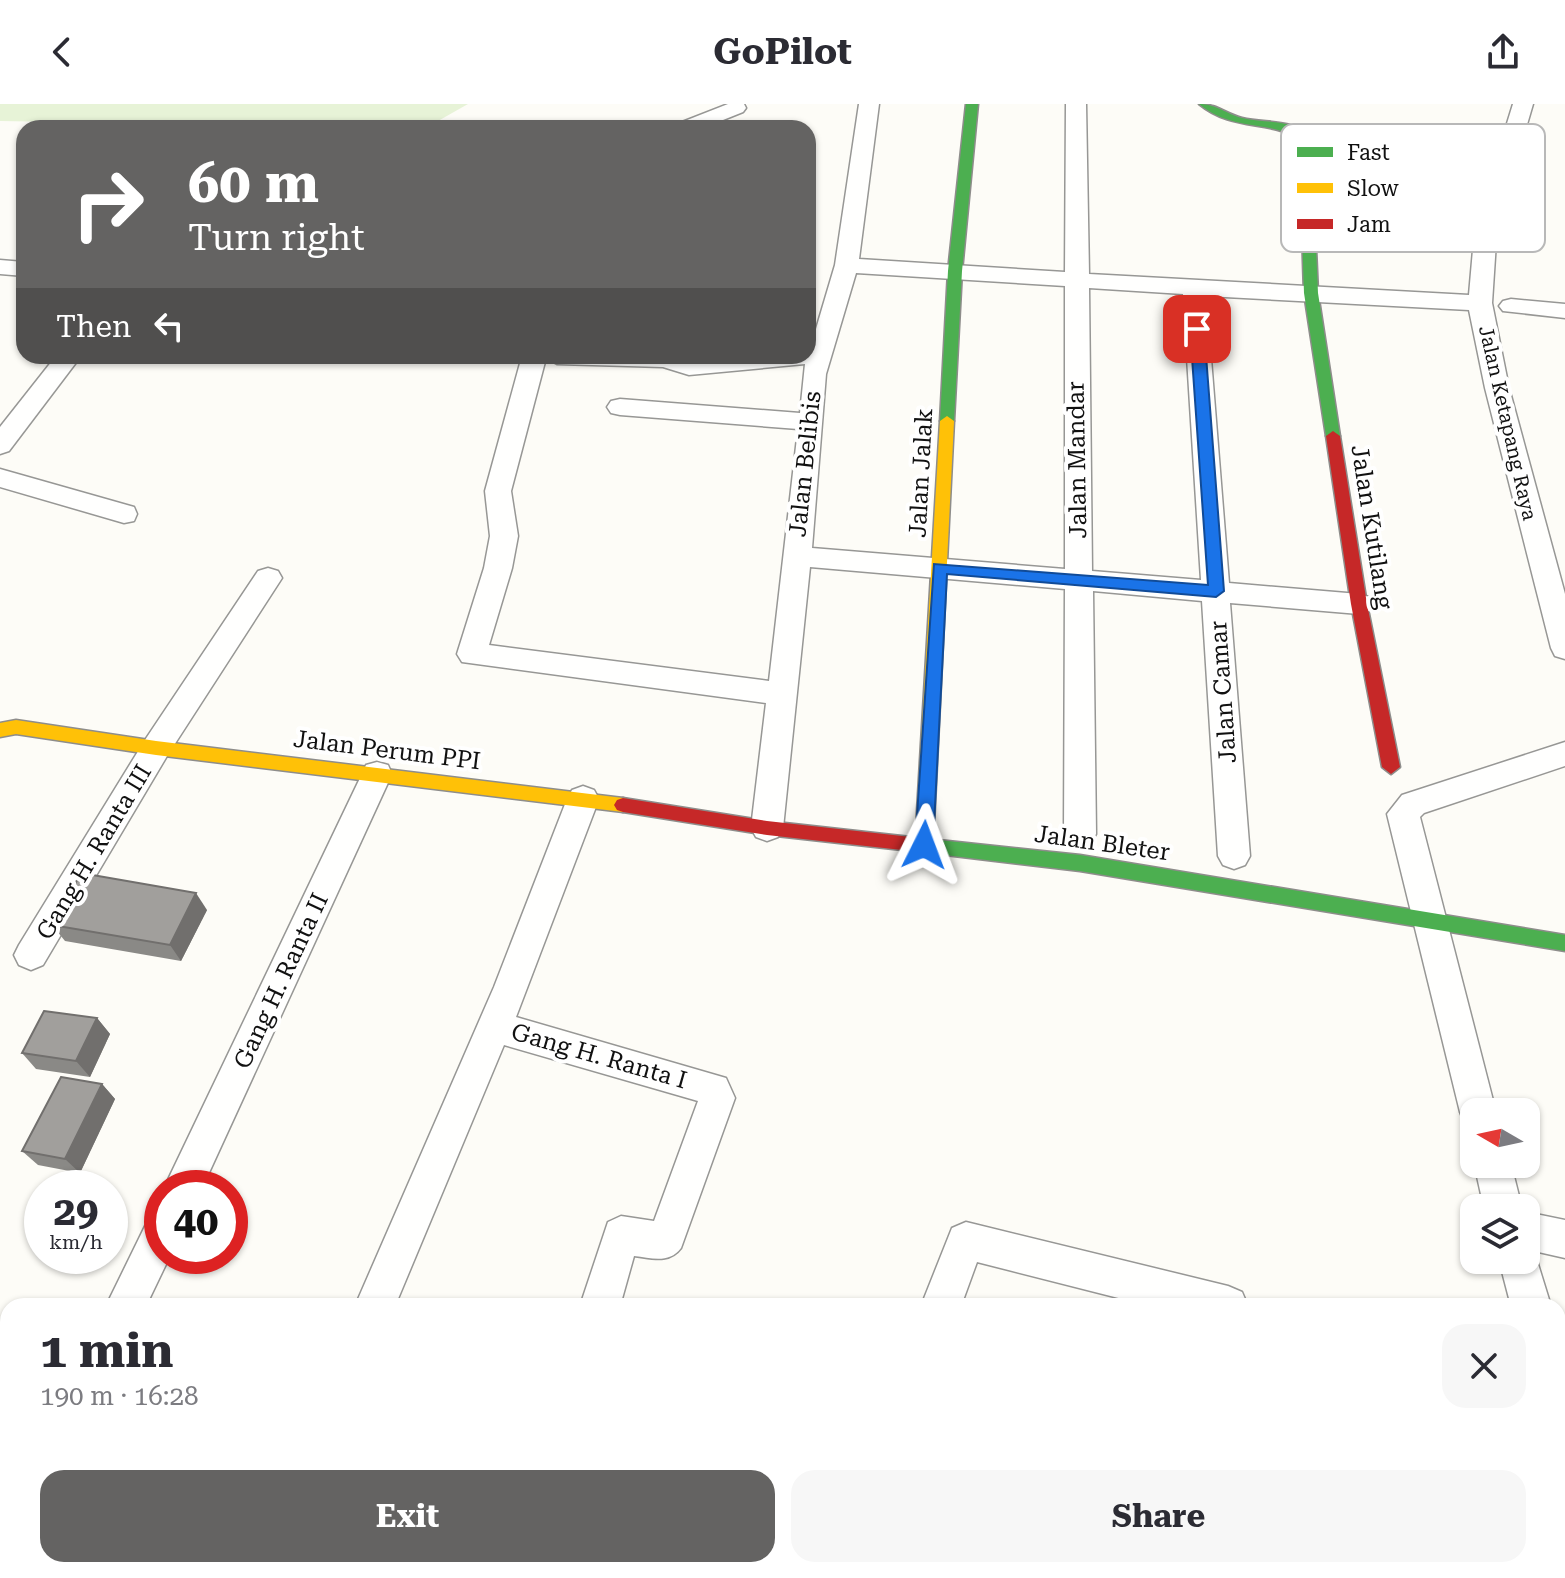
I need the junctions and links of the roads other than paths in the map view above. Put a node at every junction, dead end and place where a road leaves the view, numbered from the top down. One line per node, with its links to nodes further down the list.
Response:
1 (869, 104): 12 (street, Jalan Belibis)
2 (972, 104): 13 (street, Jalan Jalak)
3 (1076, 104): 14 (street, Jalan Mandar)
4 (1205, 104): 9 (street, Jalan Kutilang)
5 (1523, 104): 8 (street, Jalan Ketapang Raya)
6 (739, 113): 7 (street)
7 (713, 120)
8 (1517, 124)
9 (1281, 127)
10 (1309, 252): 16 (street, Jalan Kutilang)
11 (1484, 252): 17 (street, Jalan Ketapang Raya)
12 (847, 265): 13 (street); 20 (street, Jalan Belibis)
13 (955, 271): 14 (street); 32 (street, Jalan Jalak)
14 (1075, 279): 15 (street); 34 (street, Jalan Mandar)
15 (1194, 288): 16 (street); 35 (street, Jalan Camar)
16 (1311, 293): 17 (street); 36 (street, Jalan Kutilang)
17 (1480, 303): 37 (street, Jalan Ketapang Raya)
18 (1511, 306): 19 (street)
19 (1565, 311)
20 (816, 335)
21 (63, 364): 28 (street)
22 (532, 364): 38 (street)
23 (680, 364): 24 (street)
24 (758, 364)
25 (804, 364): 27 (street, Jalan Belibis)
26 (620, 407): 27 (street)
27 (812, 422): 31 (street, Jalan Belibis)
28 (0, 445)
29 (0, 478): 30 (street)
30 (124, 514)
31 (795, 556): 32 (street); 38 (street, Jalan Belibis)
32 (939, 568): 34 (street); 47 (street, Jalan Jalak)
33 (268, 578): 40 (street, Gang H. Ranta III)
34 (1079, 580): 35 (street); 46 (street, Jalan Mandar)
35 (1216, 591): 36 (street); 48 (street, Jalan Camar)
36 (1359, 604): 42 (street, Jalan Kutilang)
37 (1565, 648)
38 (780, 694): 45 (street, Jalan Belibis)
39 (0, 730): 40 (street, Jalan Perum PPI)
40 (156, 748): 43 (street, Jalan Perum PPI); 51 (street, Gang H. Ranta III)
41 (1565, 754): 49 (street)
42 (1391, 767)
43 (377, 774): 44 (street, Jalan Perum PPI); 54 (street, Gang H. Ranta II)
44 (583, 799): 45 (street, Jalan Perum PPI); 52 (street, Gang H. Ranta I)
45 (767, 828): 47 (street, Jalan Bleter)
46 (1080, 834)
47 (924, 845): 49 (street, Jalan Bleter)
48 (1234, 856)
49 (1429, 920): 50 (street, Jalan Bleter); 53 (street)
50 (1565, 943)
51 (31, 955)
52 (494, 1026): 60 (street, Gang H. Ranta I); 61 (street, Gang H. Ranta I)
53 (1474, 1098)
54 (191, 1170)
55 (1540, 1234): 56 (street)
56 (1565, 1239)
57 (144, 1268): 59 (street)
58 (1522, 1274): 64 (street)
59 (130, 1298)
60 (378, 1298)
61 (602, 1298)
62 (944, 1298): 63 (street)
63 (1196, 1298)
64 (1529, 1298)

